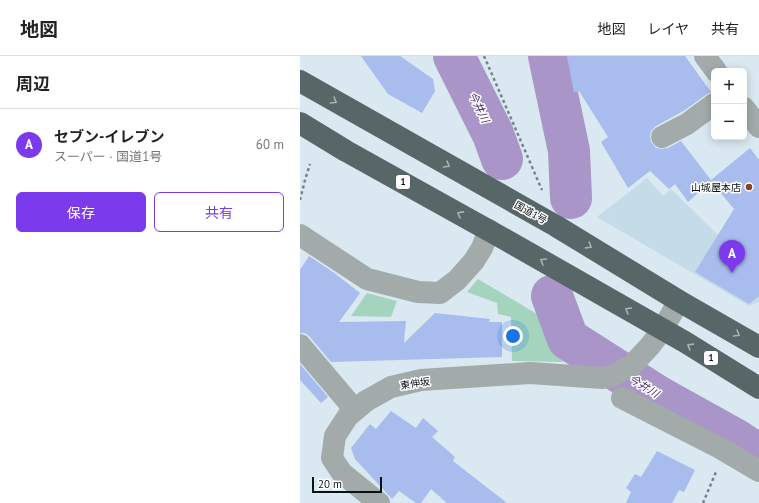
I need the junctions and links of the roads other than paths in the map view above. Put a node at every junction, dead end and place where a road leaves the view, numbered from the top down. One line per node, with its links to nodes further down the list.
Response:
1 (704, 56): 2 (street)
2 (714, 68)
3 (300, 81): 13 (highway, 国道1号, one-way to 13)
4 (711, 106): 9 (street)
5 (747, 112): 7 (street)
6 (300, 123): 10 (highway, 1)
7 (759, 127)
8 (300, 137): 10 (highway)
9 (662, 137)
10 (346, 151): 12 (highway, 1, one-way to 10)
11 (300, 235): 12 (street)
12 (498, 235): 14 (highway, 1, one-way to 12)
13 (679, 301): 14 (street); 16 (highway, 国道1号, one-way to 16)
14 (656, 338): 17 (highway, 1, one-way to 14); 19 (street, 東伸坂)
15 (300, 345): 19 (street)
16 (759, 347)
17 (759, 388)
18 (622, 398): 20 (street)
19 (355, 410): 21 (street, 東伸坂)
20 (759, 471)
21 (378, 503)

